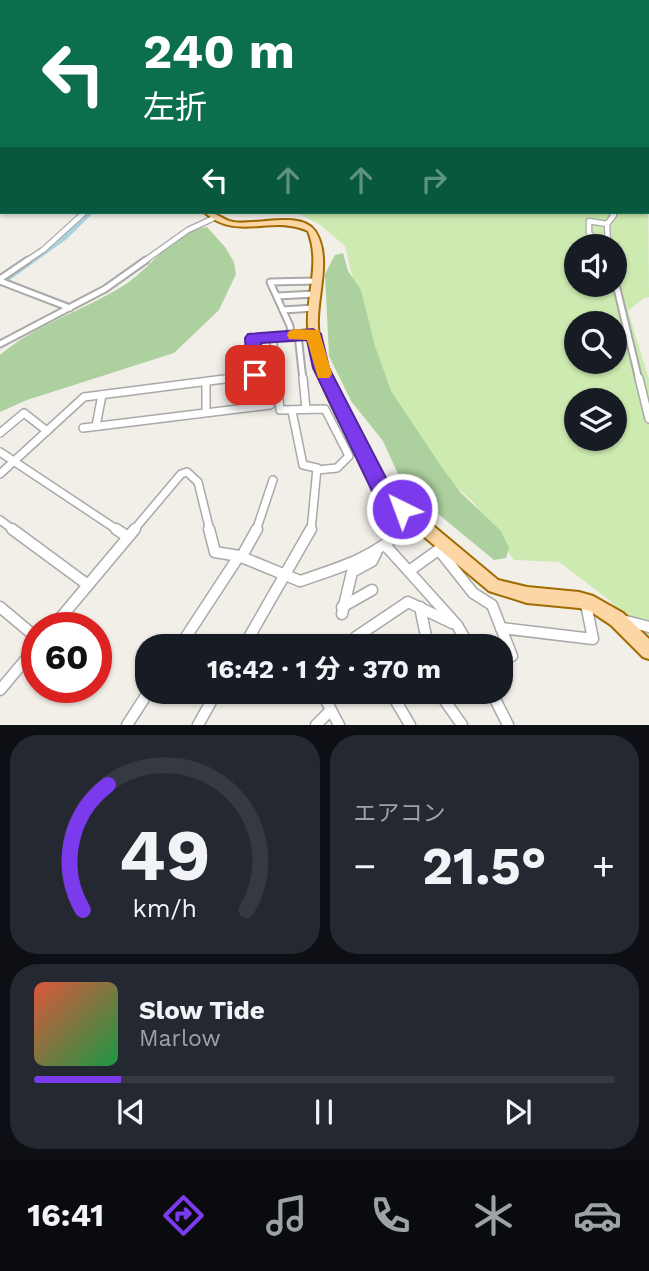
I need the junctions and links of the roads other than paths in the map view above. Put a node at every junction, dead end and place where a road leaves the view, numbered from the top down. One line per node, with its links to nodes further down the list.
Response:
1 (83, 214): 7 (street)
2 (613, 214): 4 (street)
3 (211, 215): 8 (main road); 11 (street)
4 (607, 224): 5 (street); 6 (street)
5 (590, 234)
6 (607, 234)
7 (2, 281): 11 (street)
8 (315, 288): 9 (street); 9 (street); 12 (main road)
9 (277, 296): 13 (street)
10 (619, 297): 24 (street)
11 (70, 308): 17 (street)
12 (314, 308): 13 (street); 14 (main road)
13 (283, 310): 15 (street)
14 (313, 334): 15 (street); 34 (main road)
15 (294, 335): 16 (street); 21 (street)
16 (273, 337): 18 (street); 22 (street)
17 (0, 344)
18 (206, 382): 19 (street); 23 (street)
19 (102, 396): 25 (street); 27 (street)
20 (270, 405): 23 (street)
21 (306, 409): 22 (street); 31 (street)
22 (292, 411): 31 (street)
23 (206, 412): 25 (street)
24 (649, 419)
25 (96, 426): 26 (street)
26 (83, 428)
27 (47, 431): 28 (street); 30 (street)
28 (0, 433)
29 (0, 452): 30 (street)
30 (15, 461): 32 (street); 36 (street)
31 (317, 470): 41 (street)
32 (0, 474)
33 (273, 480): 39 (street)
34 (414, 519): 37 (main road); 38 (street)
35 (0, 520): 42 (street)
36 (128, 537): 39 (street); 42 (street)
37 (442, 547): 40 (street); 44 (main road); 52 (street)
38 (382, 549): 40 (street); 41 (street); 43 (street)
39 (241, 556): 41 (street); 53 (street)
40 (409, 571): 50 (street)
41 (284, 577): 54 (street)
42 (88, 585): 47 (street)
43 (372, 590)
44 (585, 602): 48 (main road); 52 (street)
45 (0, 607): 49 (street)
46 (420, 607): 50 (street); 55 (street); 56 (street)
47 (65, 612)
48 (617, 619): 51 (street); 59 (main road)
49 (21, 625)
50 (457, 625): 57 (street)
51 (649, 627)
52 (501, 628): 58 (street)
53 (188, 634)
54 (251, 634)
55 (368, 634)
56 (426, 634)
57 (462, 634)
58 (503, 634)
59 (649, 651)
60 (21, 665): 61 (street)
61 (0, 690)
62 (141, 704): 69 (street)
63 (210, 704): 70 (street)
64 (328, 704): 68 (street)
65 (398, 704): 73 (street)
66 (447, 704): 74 (street)
67 (498, 704): 75 (street)
68 (331, 710): 71 (street); 72 (street)
69 (127, 725)
70 (198, 725)
71 (316, 725)
72 (339, 725)
73 (410, 725)
74 (462, 725)
75 (508, 725)

